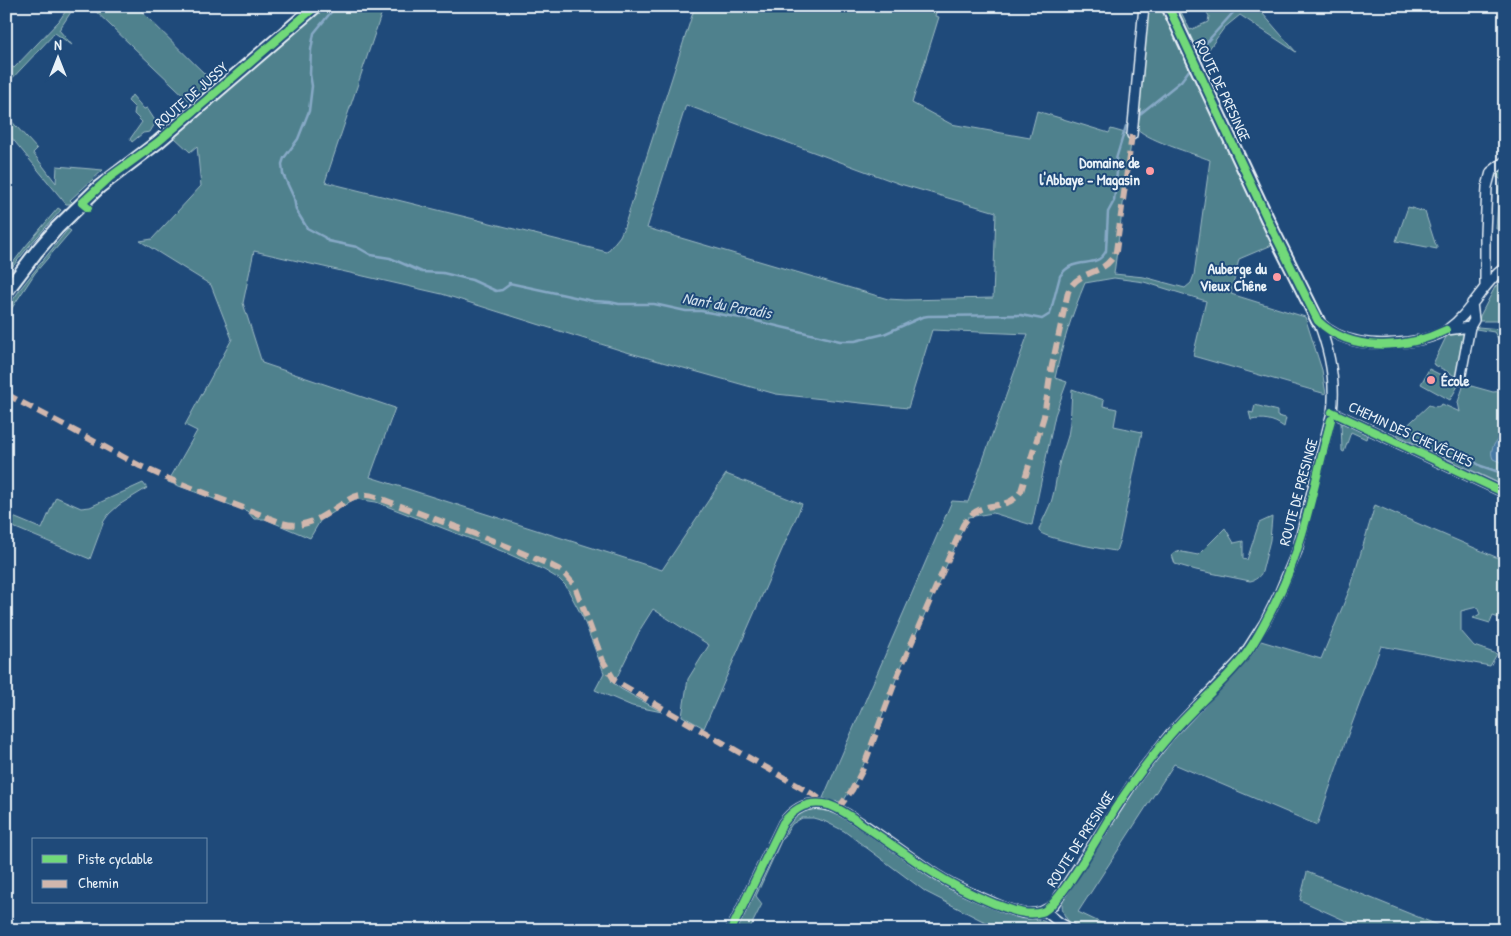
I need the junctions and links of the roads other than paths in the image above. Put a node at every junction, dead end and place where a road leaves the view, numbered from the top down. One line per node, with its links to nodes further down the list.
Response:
1 (316, 6): 8 (main road, ROUTE DE JUSSY)
2 (1144, 6): 4 (street)
3 (1168, 6): 10 (main road, ROUTE DE PRESINGE)
4 (1133, 127)
5 (1505, 161): 7 (street)
6 (1505, 267): 7 (street)
7 (1486, 286): 9 (street)
8 (6, 292)
9 (1472, 303): 11 (street); 12 (street)
10 (1318, 321): 12 (street); 14 (street, ROUTE DE PRESINGE)
11 (1470, 327): 12 (street); 13 (street)
12 (1446, 330)
13 (1460, 380)
14 (1332, 412): 15 (street, CHEMIN DES CHEVÊCHES); 16 (street, ROUTE DE PRESINGE)
15 (1505, 493)
16 (1045, 911): 17 (street); 18 (street)
17 (731, 930)
18 (1074, 930)

